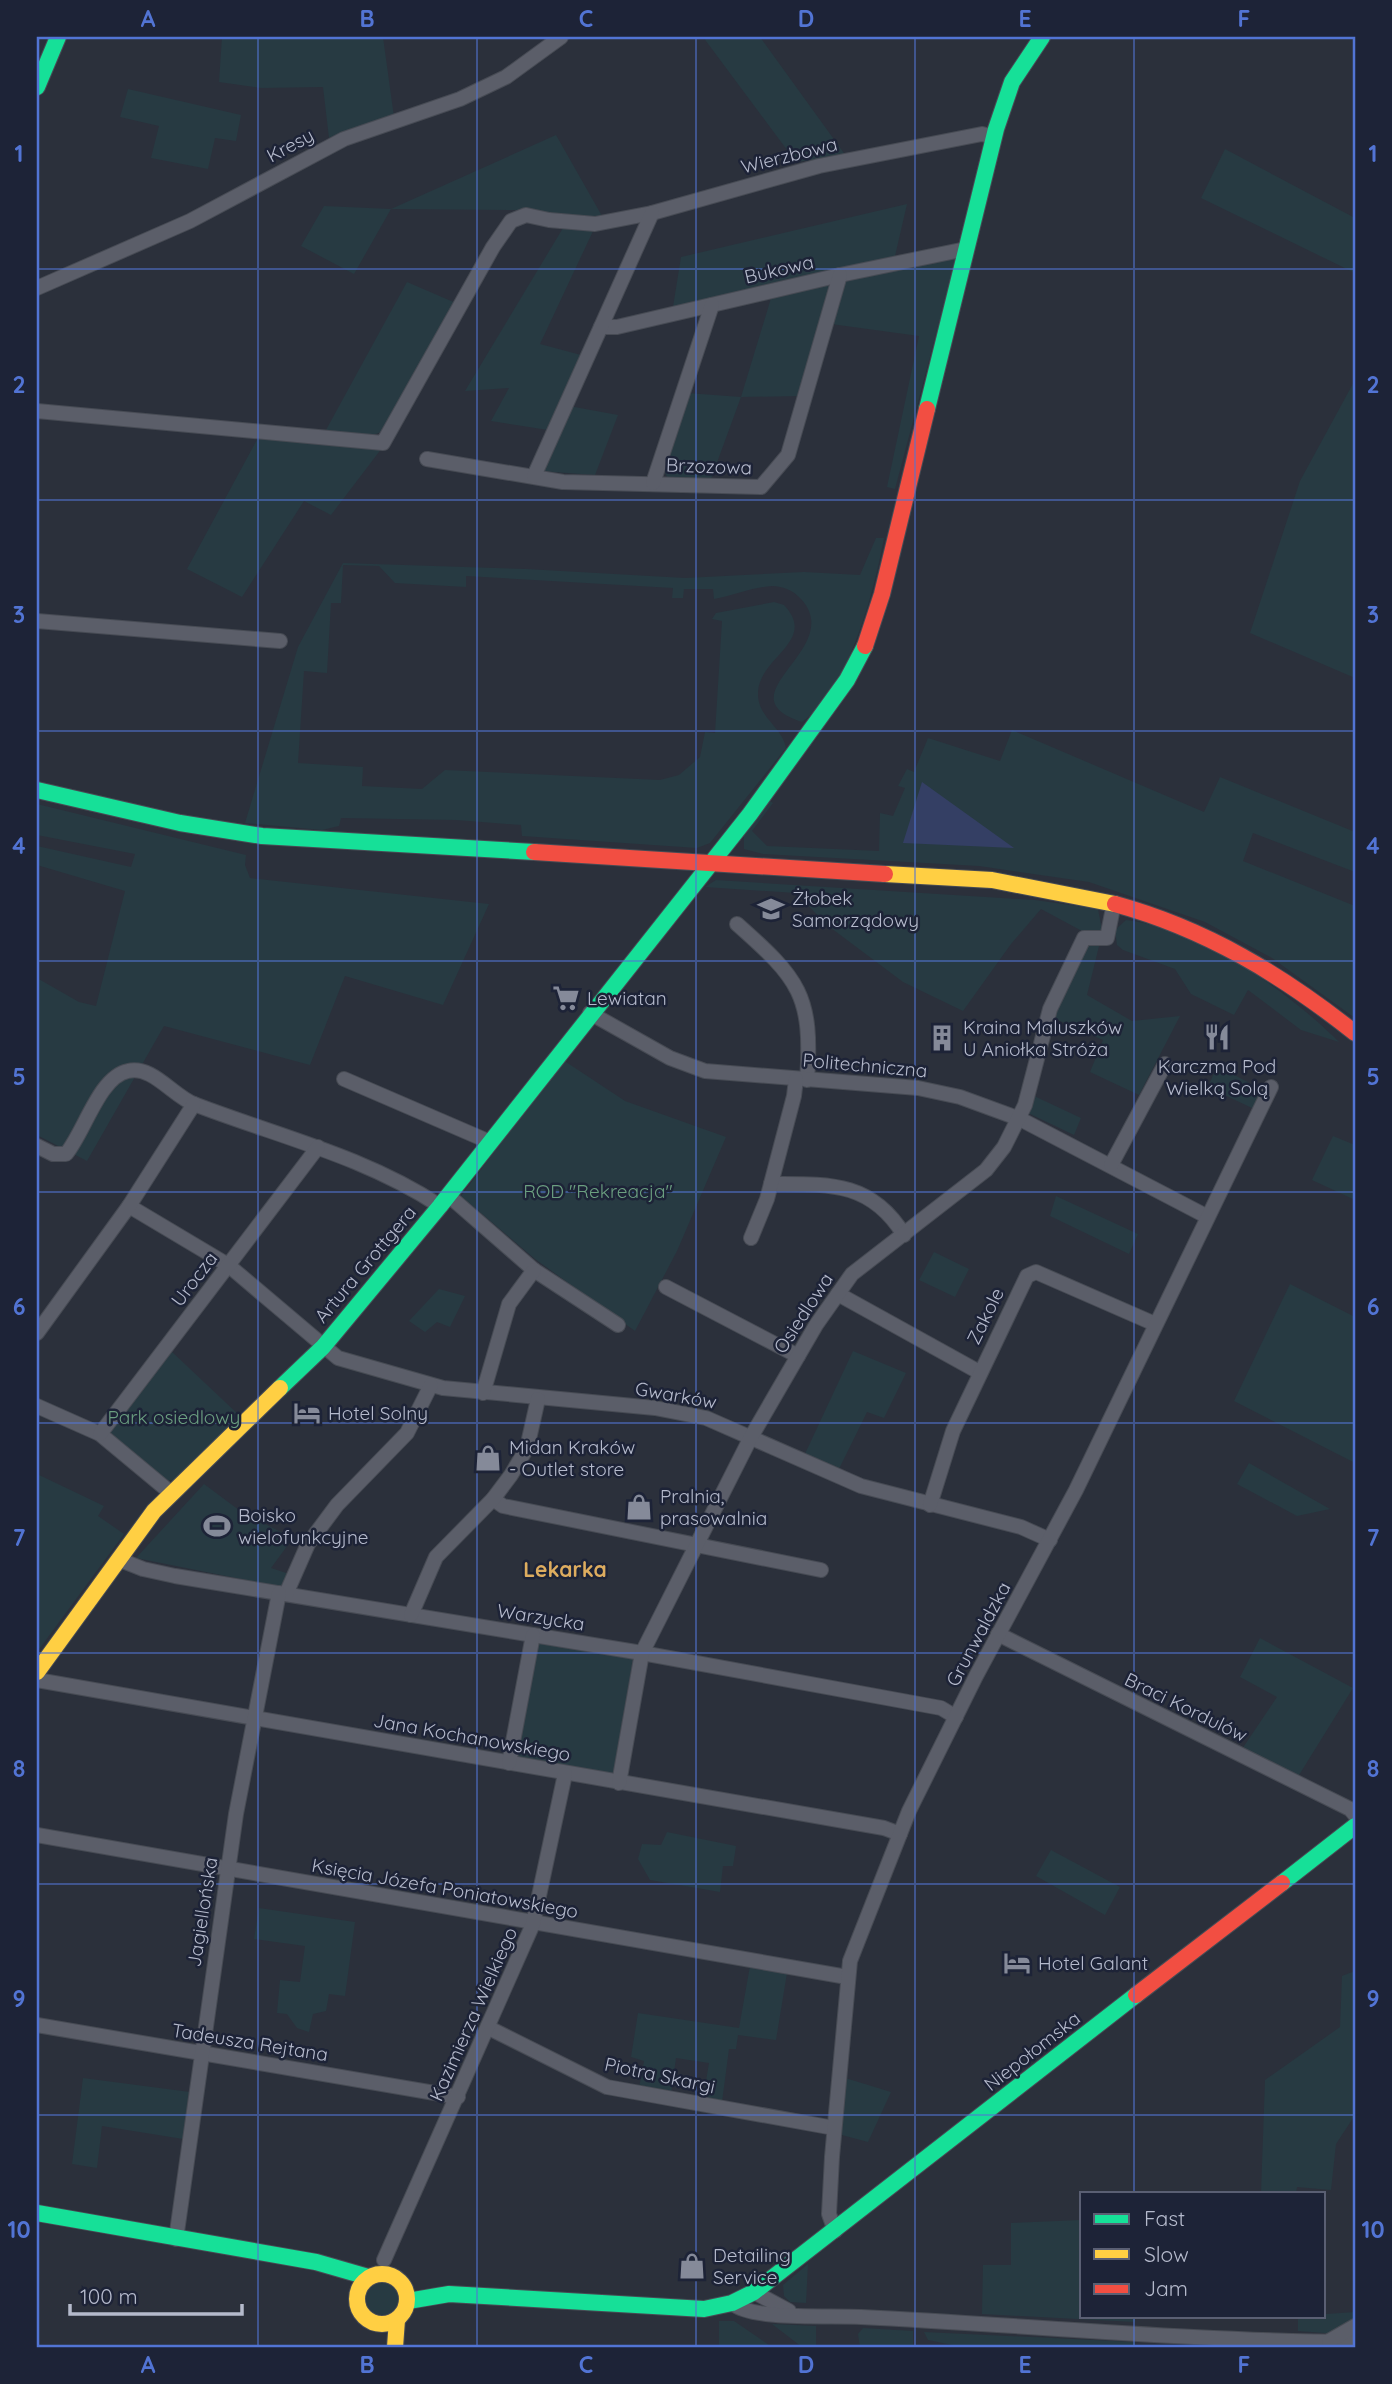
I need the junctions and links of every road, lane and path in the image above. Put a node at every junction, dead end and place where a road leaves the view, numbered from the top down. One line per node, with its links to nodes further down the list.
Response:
1 (58, 37): 4 (main road)
2 (561, 37): 9 (street, Kresy)
3 (1042, 37): 5 (main road, Artura Grottgera)
4 (37, 87)
5 (994, 137): 6 (street, Wierzbowa); 7 (main road, Artura Grottgera)
6 (652, 213): 11 (street); 12 (street, Wierzbowa)
7 (966, 249): 8 (street, Bukowa); 19 (main road, Artura Grottgera)
8 (840, 275): 10 (street, Bukowa); 15 (street, Brzozowa)
9 (37, 288)
10 (712, 305): 11 (street, Bukowa); 15 (street)
11 (601, 327): 14 (street)
12 (37, 411)
13 (427, 459): 14 (street, Brzozowa)
14 (534, 476): 15 (street, Brzozowa)
15 (653, 483)
16 (37, 621): 17 (street)
17 (280, 641)
18 (37, 790): 19 (main road)
19 (708, 866): 20 (main road); 22 (main road, Artura Grottgera)
20 (1114, 904): 23 (main road); 29 (street, Osiedlowa)
21 (737, 924): 26 (street)
22 (590, 1013): 26 (street, Politechniczna); 30 (main road, Artura Grottgera)
23 (1355, 1034)
24 (1165, 1064): 33 (street)
25 (344, 1079): 30 (street)
26 (801, 1079): 29 (street, Politechniczna); 34 (street)
27 (1271, 1087): 37 (street, Grunwaldzka)
28 (194, 1104): 31 (street); 32 (street); 36 (street)
29 (1020, 1119): 33 (street, Politechniczna); 38 (street, Osiedlowa)
30 (490, 1142): 35 (main road, Artura Grottgera)
31 (37, 1146)
32 (318, 1147): 35 (street); 40 (street, Urocza)
33 (1111, 1165): 37 (street, Politechniczna)
34 (771, 1184): 38 (street); 39 (street)
35 (444, 1201): 41 (street); 47 (main road, Artura Grottgera)
36 (129, 1206): 40 (street, Gwarków); 46 (street)
37 (1206, 1216): 44 (street, Grunwaldzka)
38 (904, 1235): 43 (street, Osiedlowa)
39 (751, 1237)
40 (228, 1265): 47 (street, Gwarków); 54 (street, Urocza)
41 (534, 1270): 45 (street); 51 (street)
42 (666, 1287): 48 (street)
43 (838, 1294): 48 (street, Osiedlowa); 49 (street)
44 (1155, 1324): 49 (street, Zakole); 59 (street, Grunwaldzka)
45 (618, 1325)
46 (37, 1333)
47 (323, 1347): 50 (street, Gwarków); 56 (main road, Artura Grottgera)
48 (798, 1356): 55 (street, Osiedlowa)
49 (979, 1372): 58 (street, Zakole)
50 (431, 1385): 51 (street, Gwarków); 63 (street, Jagiellońska)
51 (483, 1393): 52 (street, Gwarków)
52 (538, 1399): 55 (street, Gwarków); 57 (street)
53 (37, 1406): 54 (street)
54 (100, 1434): 56 (street)
55 (751, 1437): 58 (street, Gwarków); 60 (street, Osiedlowa)
56 (171, 1493): 61 (main road, Artura Grottgera)
57 (493, 1499): 60 (street); 64 (street)
58 (930, 1505): 59 (street, Gwarków)
59 (1050, 1540): 65 (street, Grunwaldzka)
60 (698, 1543): 62 (street); 67 (street, Osiedlowa)
61 (118, 1559): 63 (street, Warzycka); 68 (main road, Artura Grottgera)
62 (821, 1570)
63 (282, 1593): 64 (street, Warzycka); 71 (street, Jagiellońska)
64 (411, 1615): 66 (street, Warzycka)
65 (999, 1634): 70 (street, Grunwaldzka); 75 (street, Braci Kordulów)
66 (533, 1635): 67 (street, Warzycka); 72 (street)
67 (642, 1653): 70 (street, Warzycka); 74 (street, Osiedlowa)
68 (37, 1672)
69 (37, 1680): 71 (street, Jana Kochanowskiego)
70 (956, 1717): 77 (street, Grunwaldzka)
71 (256, 1718): 72 (street, Jana Kochanowskiego); 79 (street, Jagiellońska)
72 (509, 1763): 73 (street, Jana Kochanowskiego)
73 (565, 1774): 74 (street, Jana Kochanowskiego); 80 (street, Kazimierza Wielkiego)
74 (619, 1783): 77 (street, Jana Kochanowskiego)
75 (1355, 1815)
76 (1355, 1826): 88 (main road, Niepołomska)
77 (900, 1834): 81 (street, Grunwaldzka)
78 (37, 1835): 79 (street, Księcia Józefa Poniatowskiego)
79 (229, 1869): 80 (street, Księcia Józefa Poniatowskiego); 84 (street, Jagiellońska)
80 (533, 1924): 81 (street, Księcia Józefa Poniatowskiego); 83 (street, Kazimierza Wielkiego)
81 (847, 1977): 86 (street, Grunwaldzka)
82 (37, 2025): 84 (street, Tadeusza Rejtana)
83 (489, 2028): 85 (street, Kazimierza Wielkiego); 86 (street, Piotra Skargi)
84 (202, 2053): 85 (street, Tadeusza Rejtana); 89 (street, Jagiellońska)
85 (458, 2097): 91 (street, Kazimierza Wielkiego)
86 (834, 2128): 88 (street, Grunwaldzka)
87 (37, 2213): 89 (main road)
88 (835, 2231): 94 (main road, Niepołomska)
89 (176, 2239): 90 (main road)
90 (285, 2259): 92 (main road); 95 (main road)
91 (384, 2260)
92 (368, 2277): 93 (main road); 95 (main road)
93 (404, 2284): 96 (main road); 97 (main road)
94 (754, 2292): 98 (main road, Niepołomska); 99 (street)
95 (357, 2295): 101 (main road)
96 (505, 2298): 97 (main road); 98 (main road, Niepołomska)
97 (408, 2301): 100 (main road)
98 (732, 2303): 99 (street)
99 (797, 2314): 105 (street)
100 (397, 2320): 101 (main road); 107 (main road)
101 (379, 2324): 106 (main road)
102 (1355, 2326): 103 (street)
103 (1328, 2342): 104 (street); 105 (street)
104 (1355, 2342)
105 (1292, 2344)
106 (385, 2347)
107 (396, 2347)

